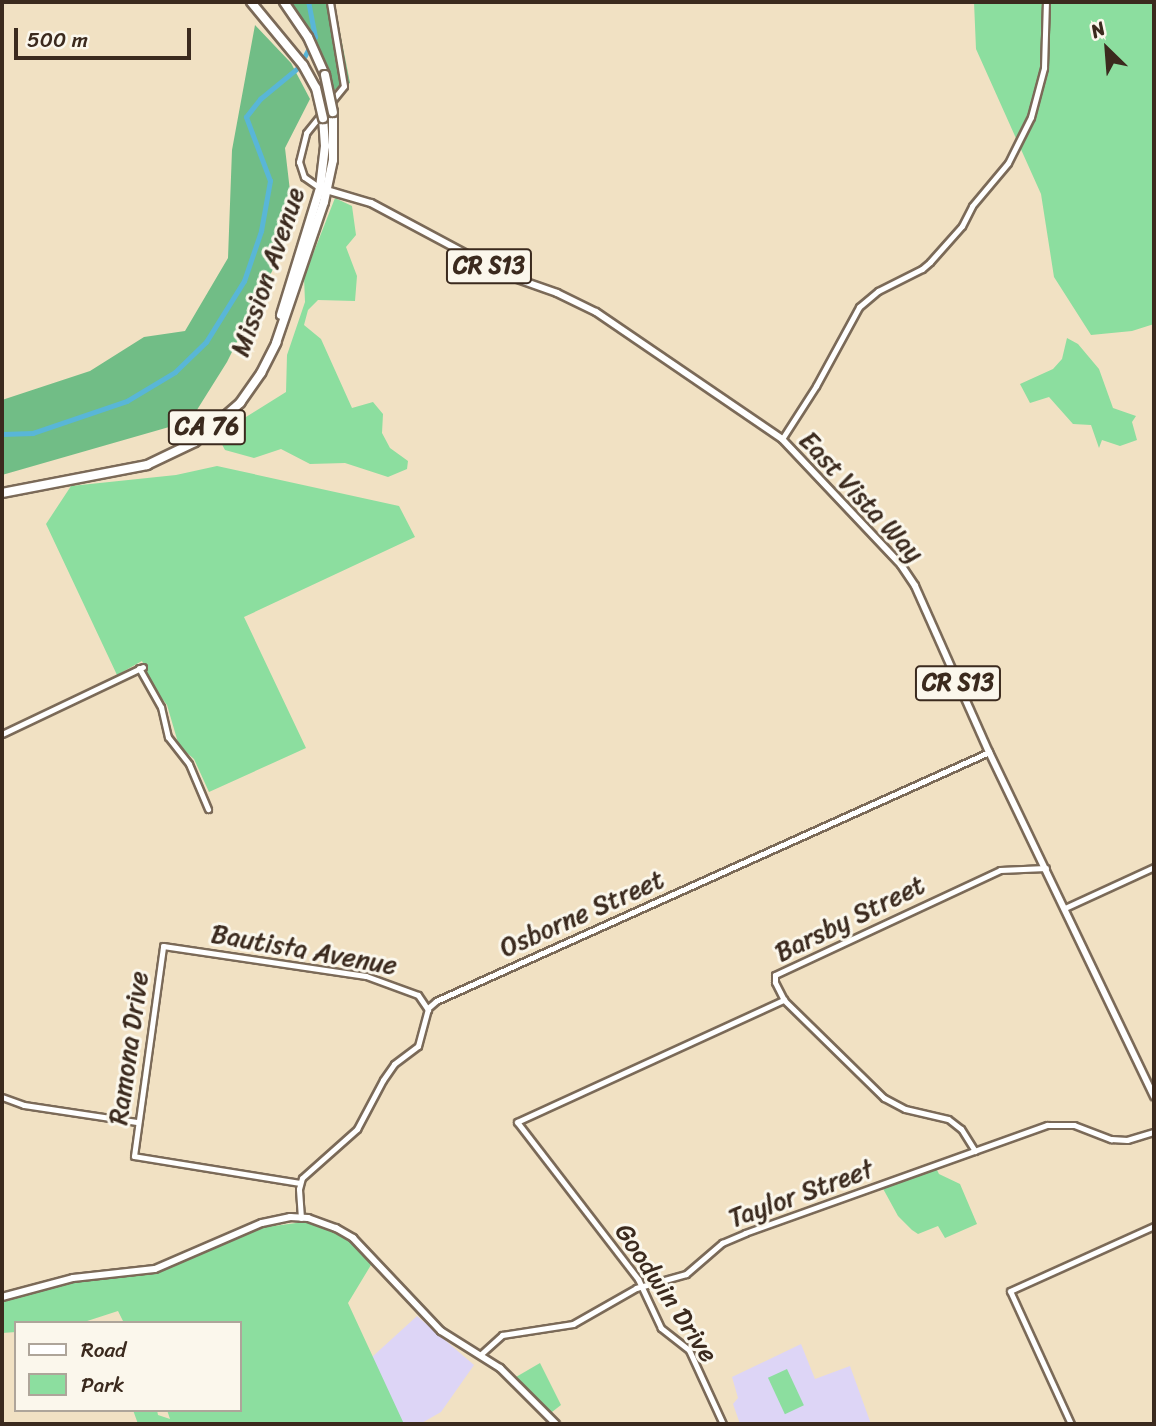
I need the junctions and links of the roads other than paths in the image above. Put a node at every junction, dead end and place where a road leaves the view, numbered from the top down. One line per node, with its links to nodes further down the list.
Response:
1 (251, 2): 5 (highway, Mission Avenue / CA 76, bridge)
2 (284, 2): 5 (highway, Mission Avenue / CA 76, bridge)
3 (330, 2): 5 (street)
4 (1046, 2): 6 (street)
5 (324, 189): 6 (main road, East Vista Way / CR S13); 7 (highway, Mission Avenue / CA 76)
6 (782, 439): 9 (main road, East Vista Way / CR S13)
7 (2, 491)
8 (2, 734): 10 (street)
9 (989, 752): 11 (main road, East Vista Way / CR S13); 16 (street, Osborne Street)
10 (208, 809)
11 (1046, 867): 13 (main road, East Vista Way / CR S13); 15 (street, Barsby Street)
12 (1154, 867): 13 (street)
13 (1065, 908): 18 (main road, East Vista Way / CR S13)
14 (163, 946): 16 (street, Bautista Avenue); 19 (street, Ramona Drive)
15 (784, 1000): 20 (street, Barsby Street); 22 (street)
16 (428, 1010): 23 (street)
17 (2, 1097): 19 (street)
18 (1154, 1097)
19 (138, 1122): 23 (street, Ramona Drive)
20 (517, 1122): 26 (street, Goodwin Drive)
21 (1154, 1132): 22 (street, Taylor Street)
22 (975, 1151): 26 (street, Taylor Street)
23 (300, 1183): 24 (street)
24 (301, 1217): 27 (main road); 28 (main road)
25 (1154, 1226): 31 (street)
26 (641, 1286): 28 (street, Taylor Street); 30 (street, Goodwin Drive)
27 (2, 1297)
28 (480, 1355): 29 (main road)
29 (556, 1424)
30 (723, 1424)
31 (1071, 1424)

